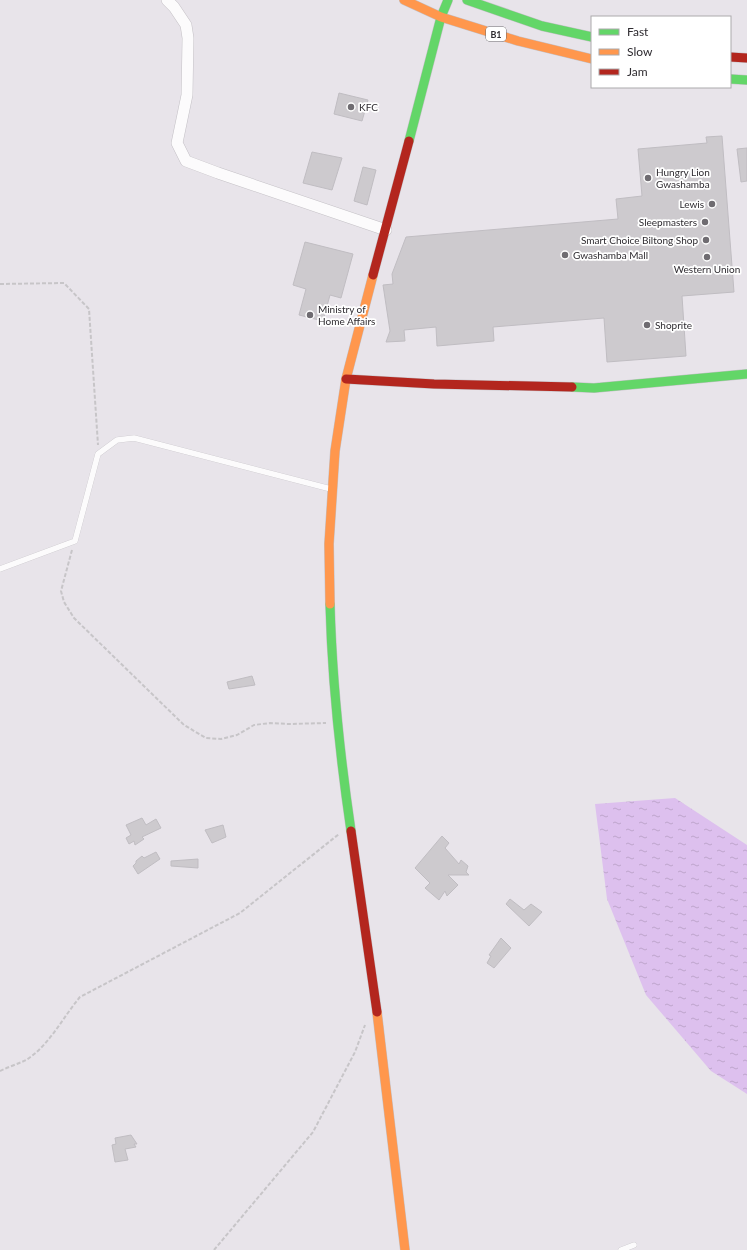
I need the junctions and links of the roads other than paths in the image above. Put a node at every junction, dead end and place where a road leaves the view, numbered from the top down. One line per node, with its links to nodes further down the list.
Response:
1 (167, 0): 12 (street)
2 (404, 0): 5 (street, B1)
3 (448, 0): 5 (street)
4 (467, 0): 6 (street, B1)
5 (442, 17): 9 (street, B1); 12 (street)
6 (591, 37)
7 (731, 57): 8 (street)
8 (747, 58)
9 (591, 59)
10 (731, 79): 11 (street)
11 (747, 80)
12 (386, 230): 14 (street)
13 (747, 374): 14 (street)
14 (346, 379): 15 (street)
15 (332, 490): 16 (lane); 18 (street)
16 (0, 569)
17 (634, 1245): 19 (lane)
18 (405, 1250)
19 (621, 1250)

